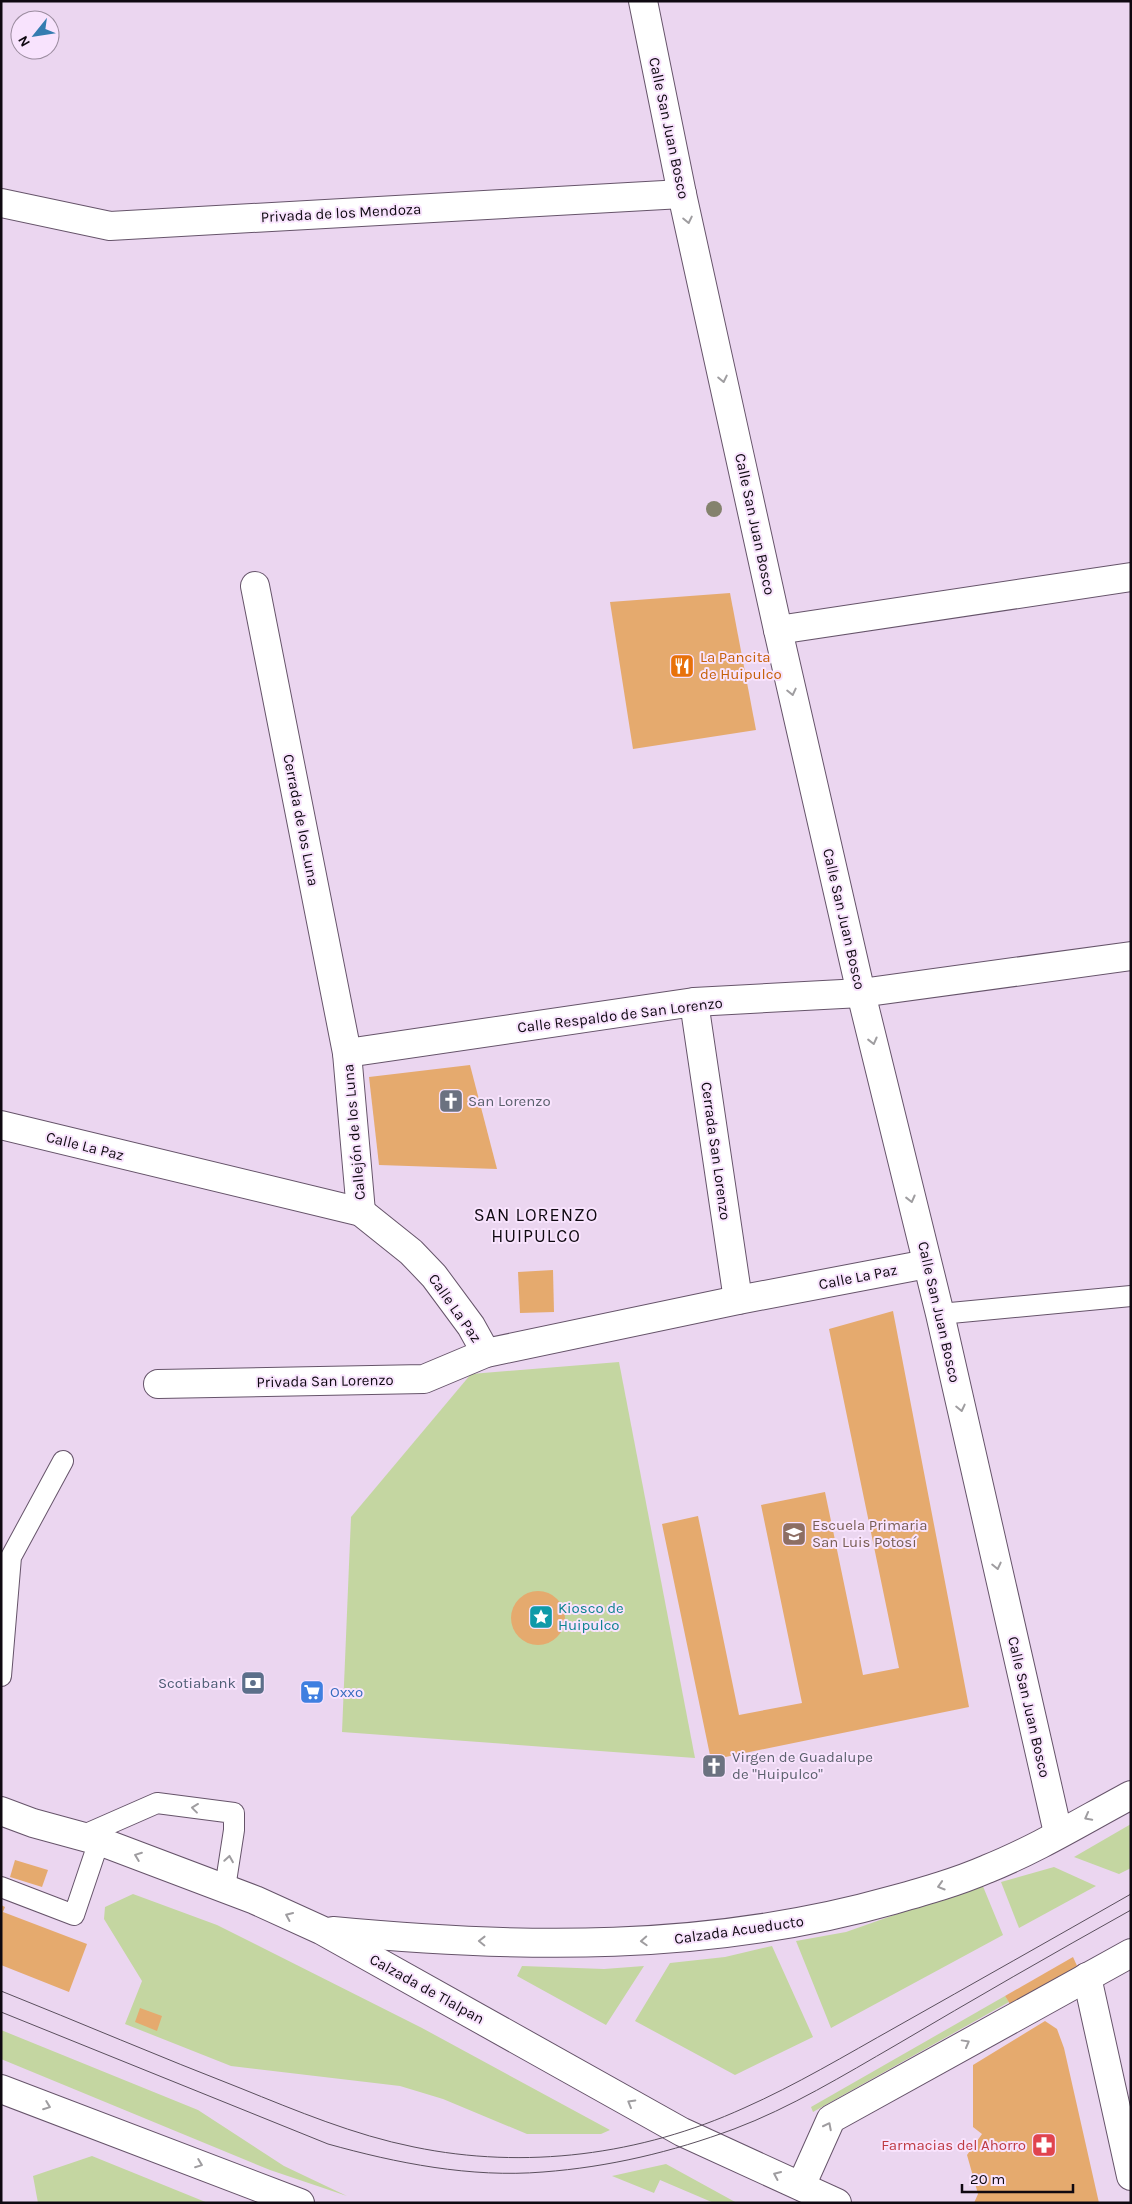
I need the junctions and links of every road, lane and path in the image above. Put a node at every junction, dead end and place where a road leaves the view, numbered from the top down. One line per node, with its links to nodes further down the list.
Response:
1 (643, 1): 2 (street, Calle San Juan Bosco)
2 (682, 194): 3 (street, Privada de los Mendoza); 6 (street, Calle San Juan Bosco, one-way to 6)
3 (1, 203)
4 (1131, 577): 6 (street)
5 (255, 586): 10 (street, Cerrada de los Luna)
6 (778, 630): 8 (street, Calle San Juan Bosco, one-way to 8)
7 (1131, 956): 8 (street, Calle Respaldo de San Lorenzo)
8 (861, 994): 9 (street, Calle Respaldo de San Lorenzo); 13 (street, Calle San Juan Bosco, one-way to 13)
9 (694, 1002): 10 (street, Calle Respaldo de San Lorenzo); 15 (street, Cerrada San Lorenzo)
10 (347, 1053): 12 (street, Callejón de los Luna)
11 (1, 1126): 12 (street, Calle La Paz)
12 (361, 1212): 17 (street, Calle La Paz)
13 (928, 1264): 15 (street, Calle La Paz); 16 (street, Calle San Juan Bosco)
14 (1131, 1296): 16 (lane)
15 (738, 1300): 17 (street, Calle La Paz)
16 (940, 1314): 23 (street, Calle San Juan Bosco, one-way to 23)
17 (486, 1354): 18 (street, Privada San Lorenzo)
18 (158, 1384)
19 (63, 1461): 20 (lane)
20 (1, 1676)
21 (1131, 1795): 23 (street, Calzada Acueducto, one-way to 23)
22 (1, 1811): 24 (street, Calzada de Tlalpan)
23 (1058, 1833): 27 (street, Calzada Acueducto, one-way to 27)
24 (92, 1838): 25 (lane); 26 (street, Calzada de Tlalpan, one-way to 24); 26 (lane, one-way to 24)
25 (1, 1887)
26 (225, 1888): 27 (street, Calzada de Tlalpan, one-way to 26)
27 (321, 1930): 32 (street, Calzada de Tlalpan, one-way to 27)
28 (1131, 1953): 29 (street)
29 (1087, 1977): 31 (street); 32 (street, one-way to 29)
30 (1, 2089): 33 (street, one-way to 33)
31 (1131, 2176)
32 (801, 2186): 34 (street, Calzada de Tlalpan)
33 (300, 2203)
34 (837, 2203)

